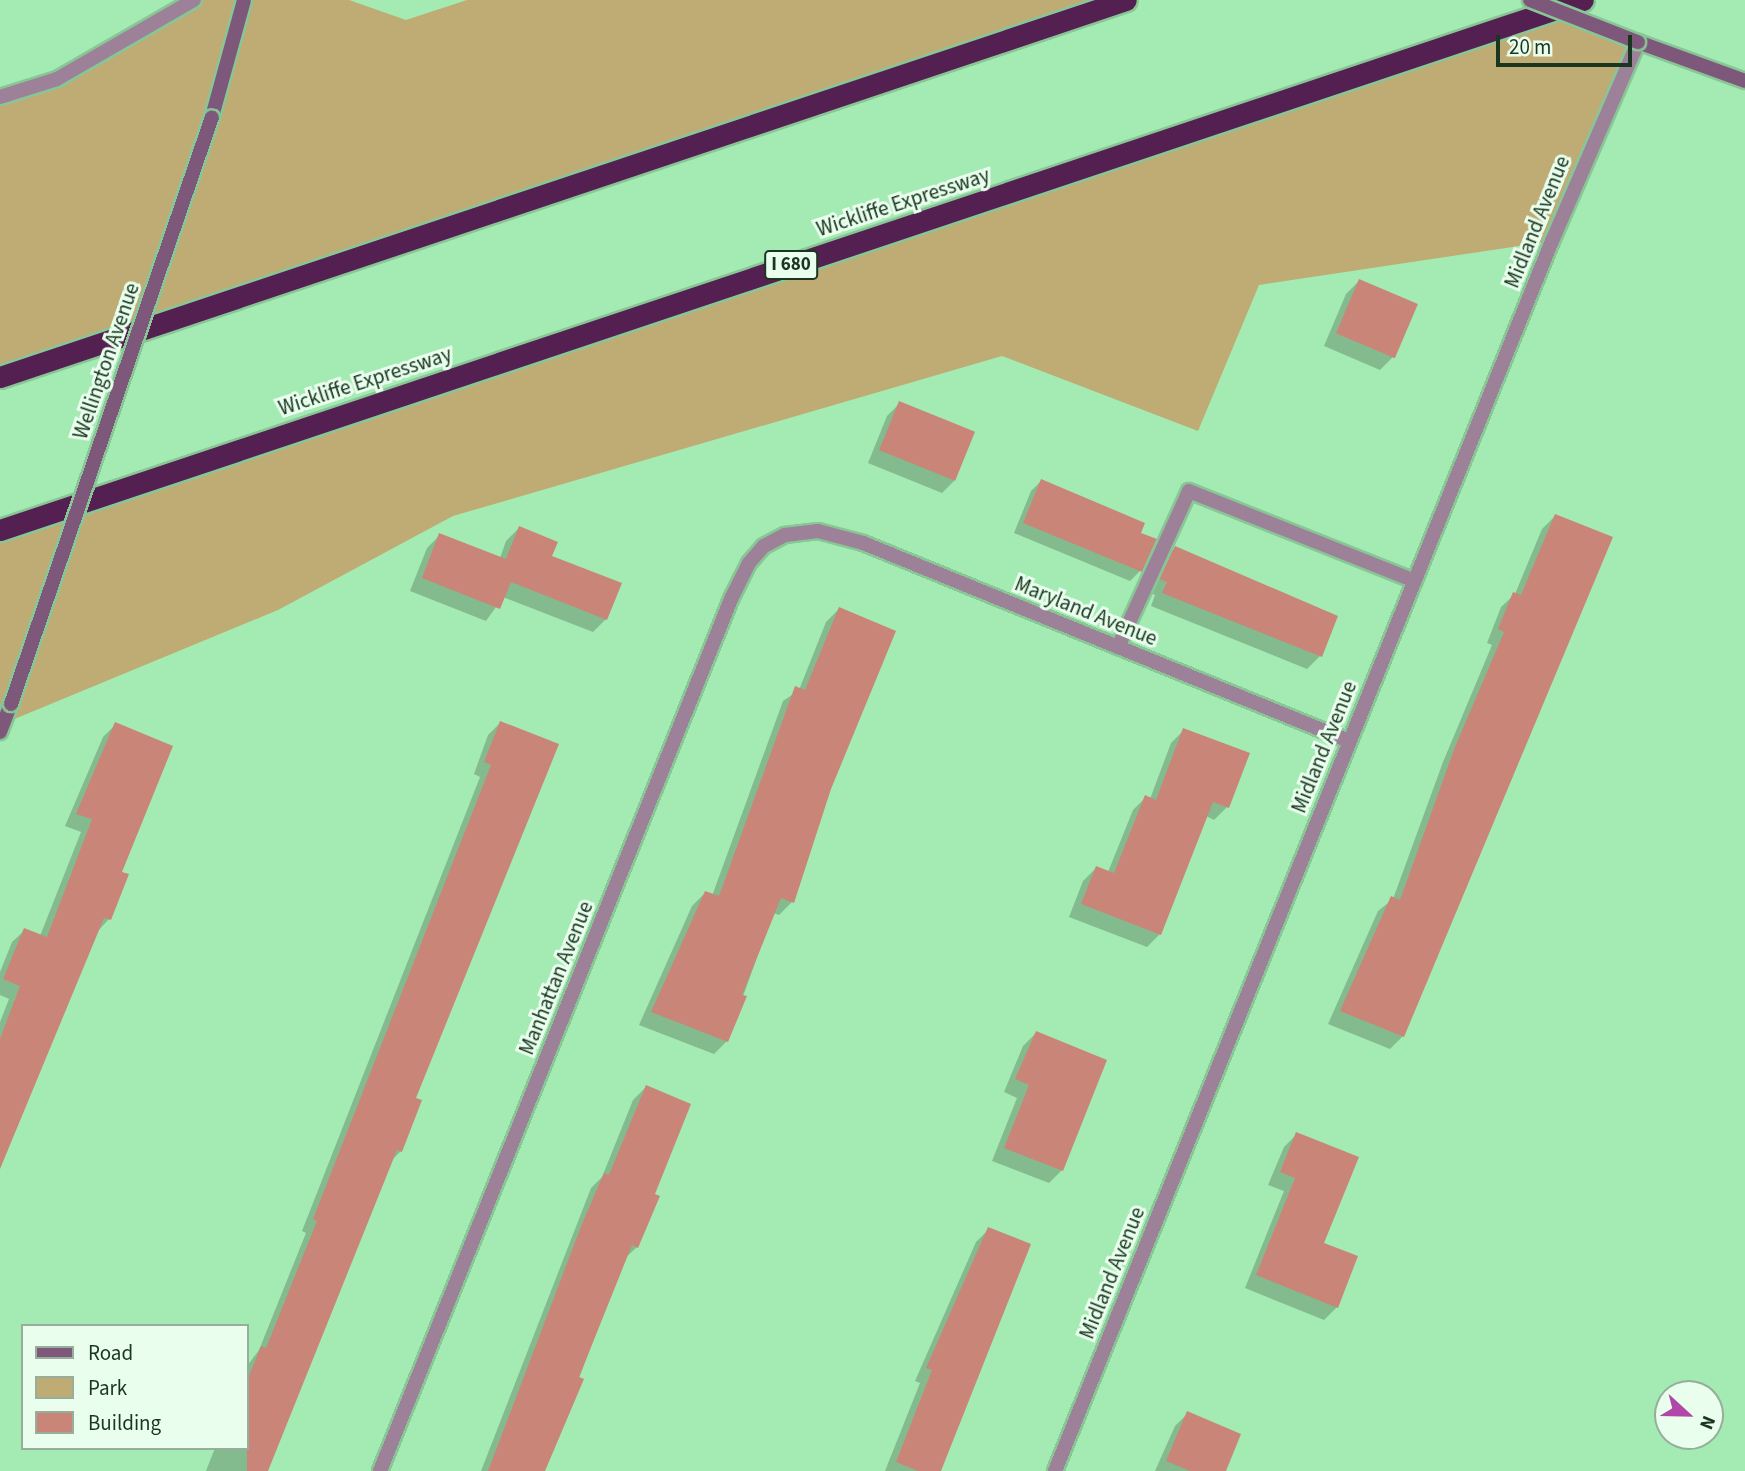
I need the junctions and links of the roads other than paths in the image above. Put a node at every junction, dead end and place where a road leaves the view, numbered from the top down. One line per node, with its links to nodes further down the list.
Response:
1 (194, 0): 8 (street)
2 (244, 0): 14 (street, Wellington Avenue, bridge)
3 (1126, 0): 9 (highway)
4 (1530, 0): 6 (street, bridge)
5 (1583, 0): 10 (highway, Wickliffe Expressway / I 680)
6 (1638, 42): 7 (street); 12 (street, Midland Avenue)
7 (1745, 81)
8 (0, 96)
9 (0, 377)
10 (0, 530)
11 (804, 532): 13 (street, Maryland Avenue); 16 (street, Manhattan Avenue)
12 (1415, 581): 13 (street); 15 (street, Midland Avenue)
13 (1118, 647): 15 (street, Maryland Avenue)
14 (0, 732)
15 (1349, 741): 17 (street, Midland Avenue)
16 (380, 1471)
17 (1055, 1471)

